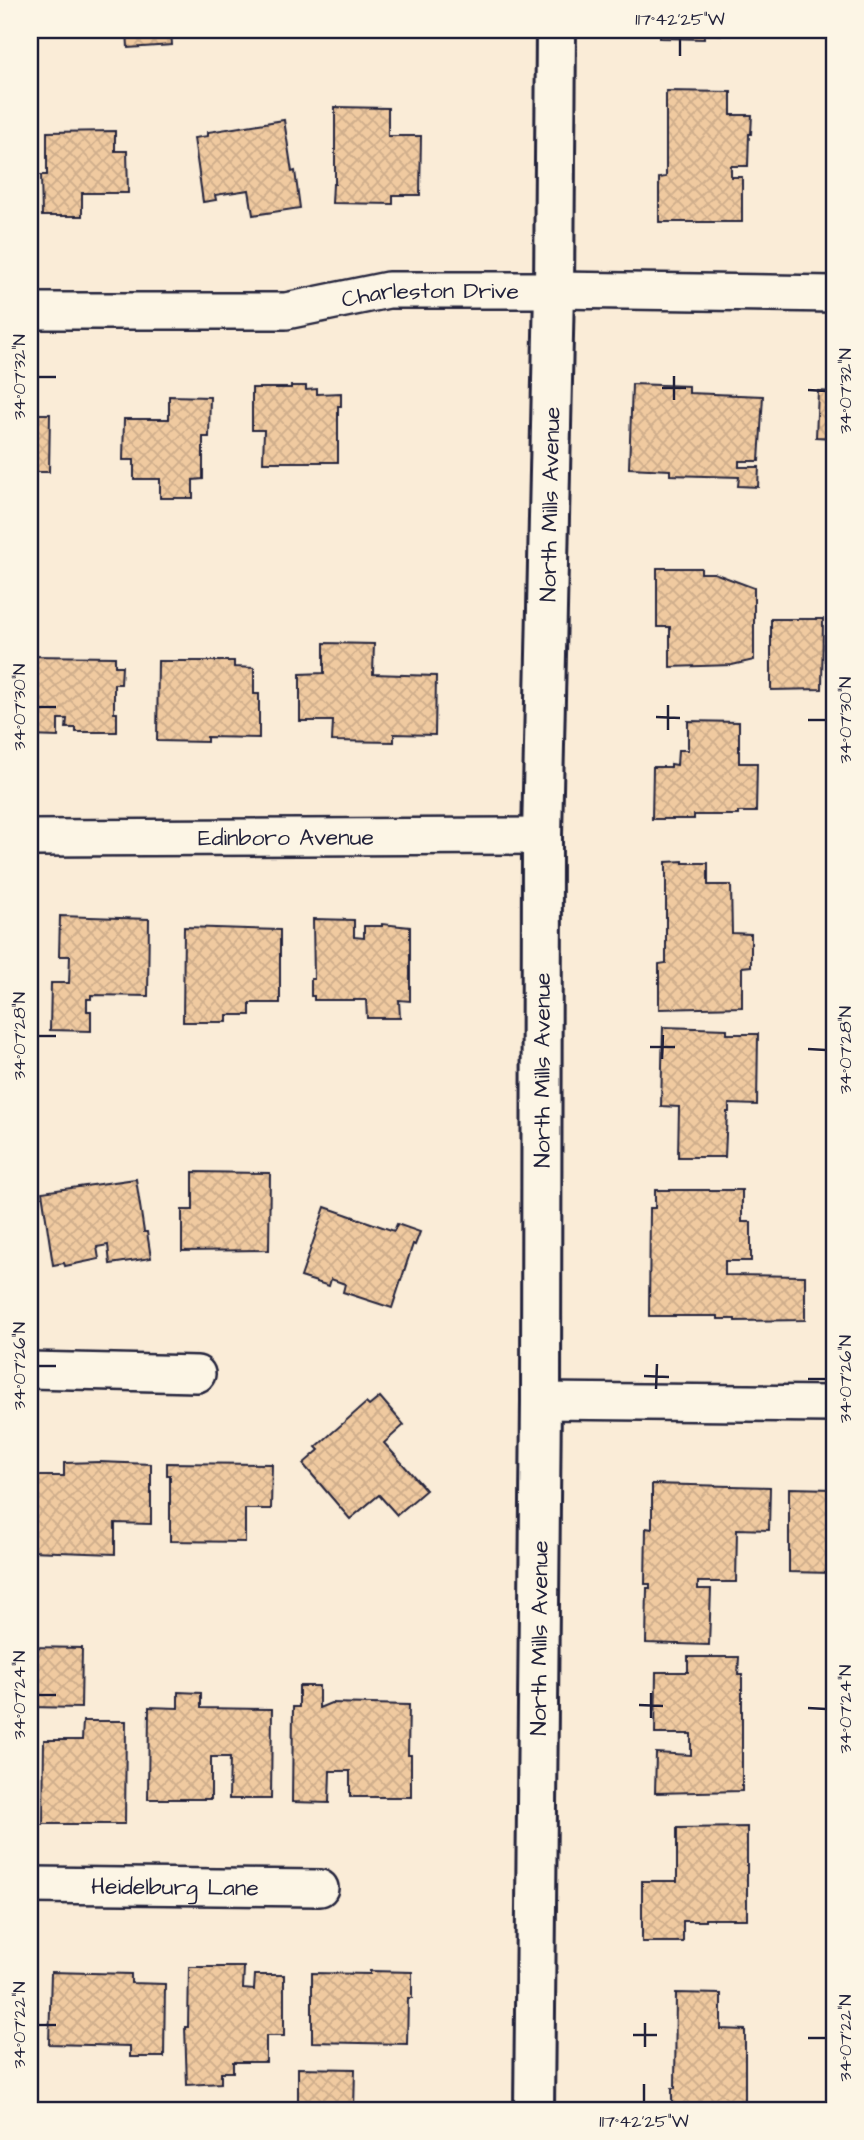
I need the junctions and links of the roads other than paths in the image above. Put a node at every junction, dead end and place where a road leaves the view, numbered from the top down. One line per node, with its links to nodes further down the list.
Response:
1 (556, 30): 2 (main road, North Mills Avenue)
2 (554, 290): 3 (street, Charleston Drive); 4 (street, Charleston Drive); 5 (main road, North Mills Avenue)
3 (834, 294)
4 (30, 311)
5 (542, 836): 6 (street, Edinboro Avenue); 9 (main road, North Mills Avenue)
6 (30, 838)
7 (30, 1370): 8 (street)
8 (197, 1374)
9 (541, 1401): 10 (street); 13 (main road, North Mills Avenue)
10 (834, 1404)
11 (30, 1885): 12 (street, Heidelburg Lane)
12 (320, 1888)
13 (534, 2110)

